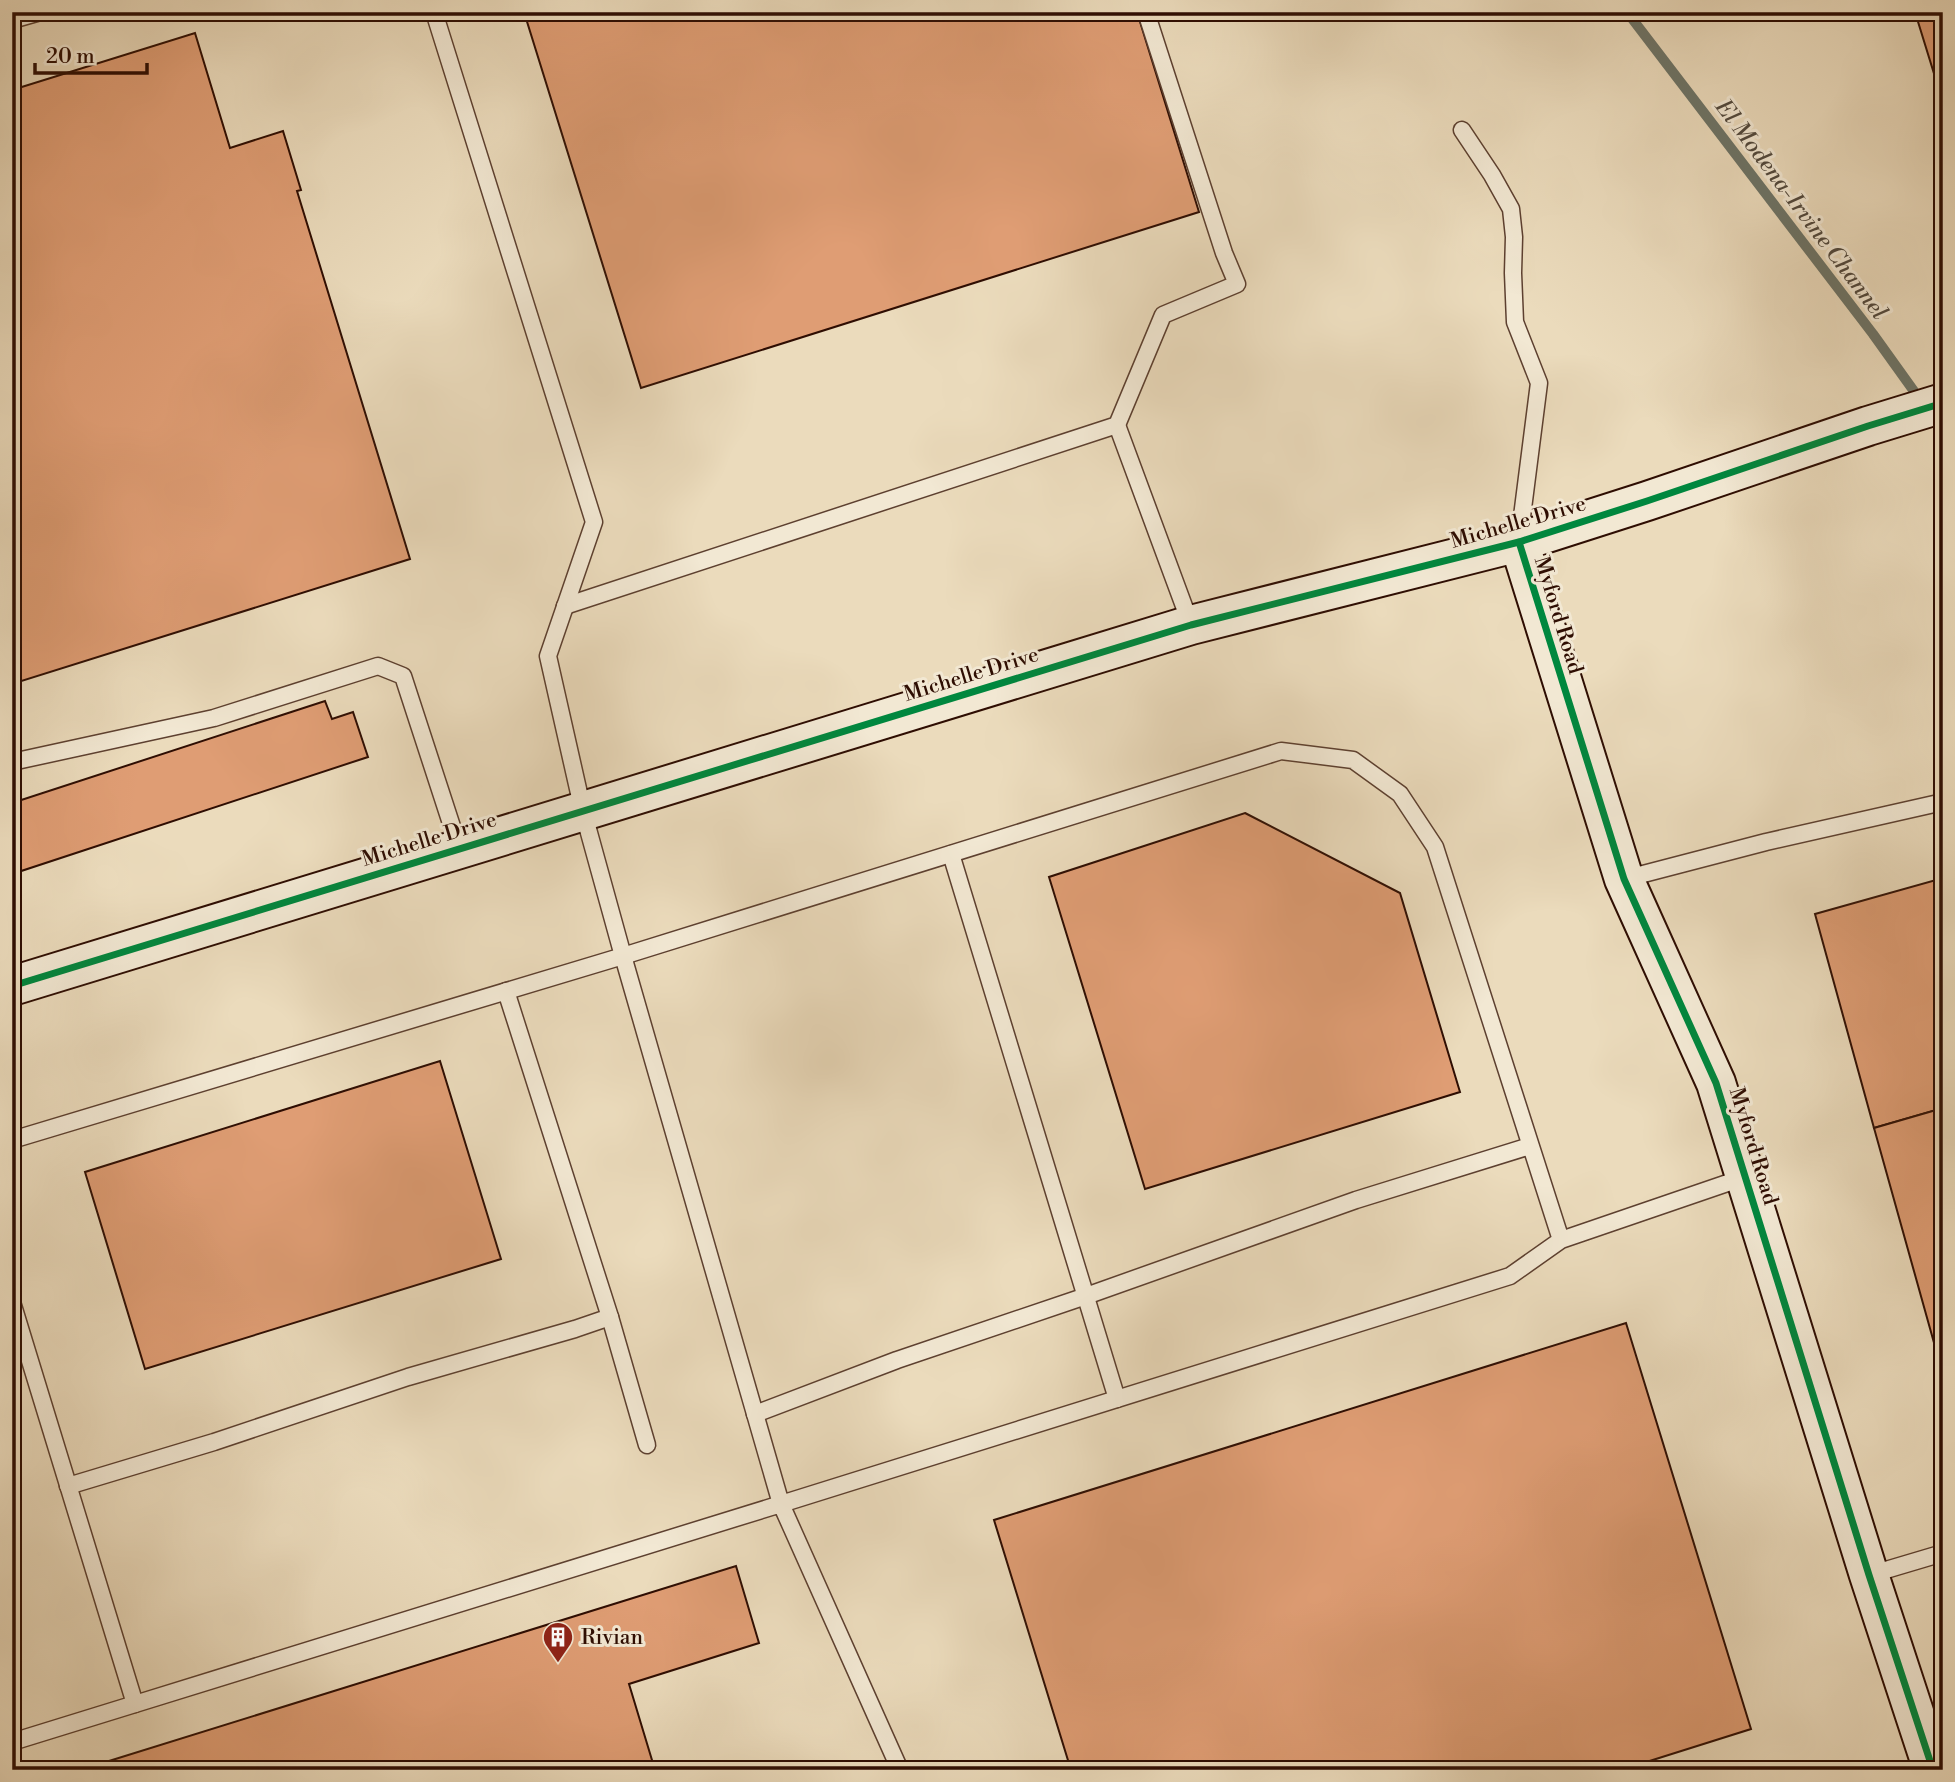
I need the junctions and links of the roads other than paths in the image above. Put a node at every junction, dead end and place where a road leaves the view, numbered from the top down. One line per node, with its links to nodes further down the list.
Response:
1 (40, 12): 4 (lane)
2 (434, 12): 9 (lane)
3 (1146, 12): 7 (lane)
4 (12, 20)
5 (1462, 130): 8 (lane)
6 (1943, 403): 8 (street, Michelle Drive)
7 (1117, 425): 9 (lane); 10 (lane)
8 (1519, 542): 10 (street, Michelle Drive); 16 (street, Myford Road)
9 (565, 606): 13 (lane)
10 (1191, 625): 13 (street, Michelle Drive)
11 (12, 762): 14 (lane)
12 (1943, 802): 16 (lane)
13 (583, 811): 14 (street, Michelle Drive); 17 (lane)
14 (459, 848): 18 (street, Michelle Drive)
15 (951, 854): 17 (lane); 21 (lane); 24 (lane)
16 (1624, 879): 22 (street, Myford Road)
17 (623, 956): 19 (lane); 28 (lane)
18 (12, 986)
19 (506, 991): 20 (lane); 26 (lane)
20 (12, 1140)
21 (1530, 1146): 23 (lane); 24 (lane)
22 (1745, 1177): 23 (lane); 33 (street, Myford Road)
23 (1561, 1240): 27 (lane)
24 (1086, 1296): 27 (lane); 28 (lane)
25 (12, 1302): 30 (lane)
26 (610, 1317): 29 (lane); 30 (lane)
27 (1117, 1399): 31 (lane)
28 (755, 1414): 31 (lane)
29 (647, 1445)
30 (68, 1486): 34 (lane)
31 (781, 1504): 34 (lane); 36 (lane)
32 (1943, 1553): 33 (lane)
33 (1869, 1575): 37 (street, Myford Road)
34 (135, 1704): 35 (lane)
35 (12, 1742)
36 (900, 1770)
37 (1933, 1770)

